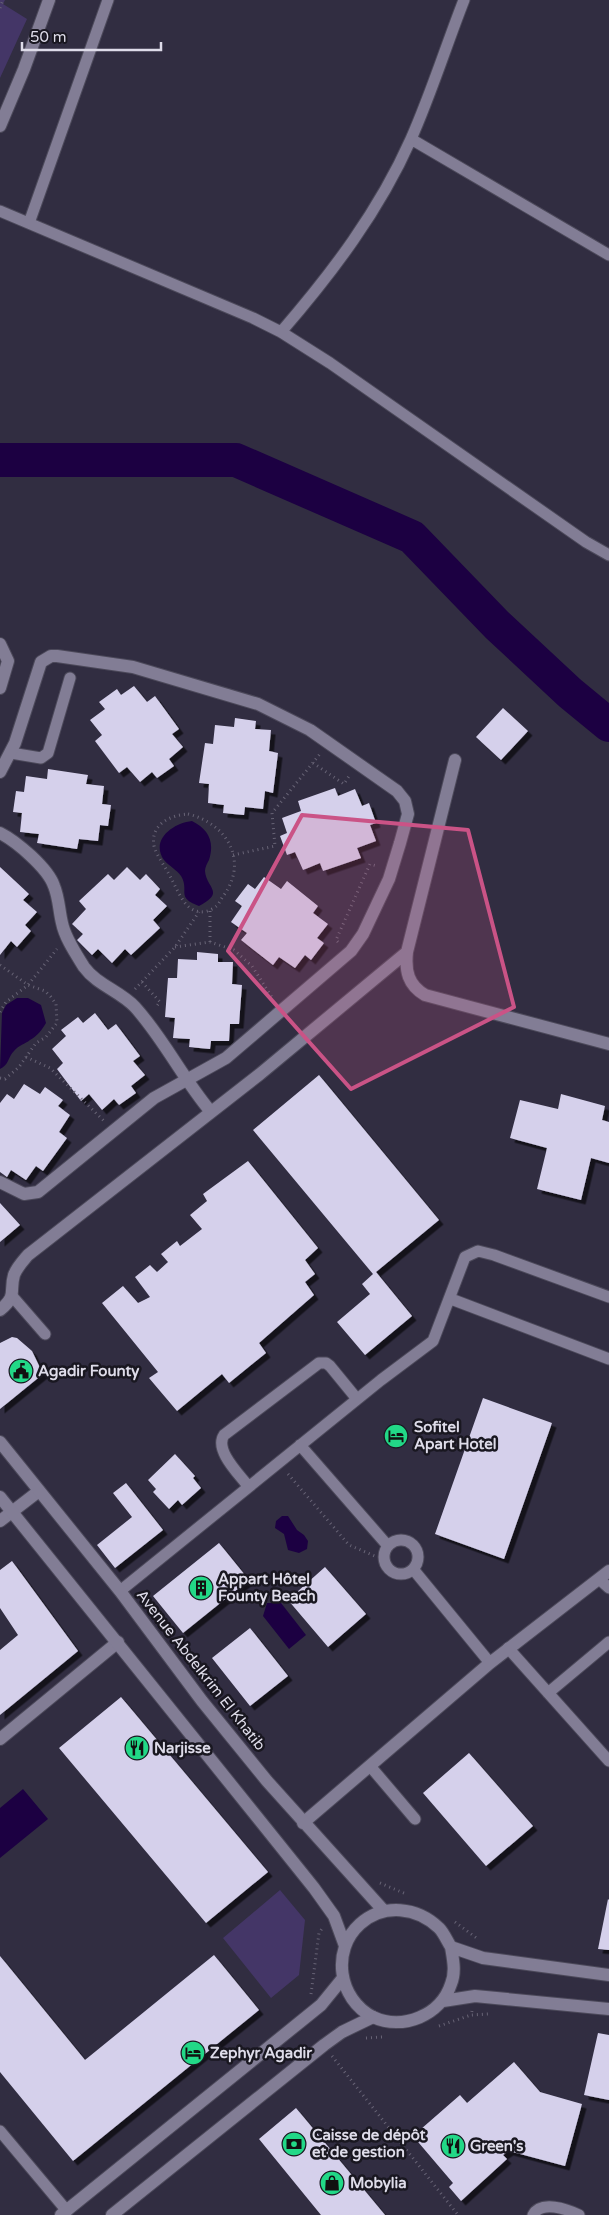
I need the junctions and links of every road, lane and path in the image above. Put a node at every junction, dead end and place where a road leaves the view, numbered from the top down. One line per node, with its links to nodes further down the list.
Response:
1 (3, 0): 5 (path)
2 (49, 0): 6 (street)
3 (108, 0): 9 (lane)
4 (464, 0): 7 (lane)
5 (0, 8)
6 (0, 126)
7 (411, 139): 10 (lane); 11 (lane)
8 (0, 211): 9 (lane)
9 (29, 223): 11 (lane)
10 (609, 255)
11 (281, 332): 12 (lane)
12 (609, 555)
13 (0, 644): 15 (street)
14 (70, 678): 17 (lane)
15 (0, 688)
16 (330, 744): 17 (street); 19 (path); 36 (street)
17 (11, 753): 20 (street)
18 (455, 760): 31 (street)
19 (313, 762): 21 (path); 23 (path)
20 (0, 772)
21 (358, 779)
22 (0, 833): 27 (street)
23 (233, 855): 25 (path); 26 (path)
24 (382, 868): 29 (path)
25 (210, 910): 26 (path); 28 (path)
26 (199, 912): 30 (path)
27 (67, 936): 33 (path); 34 (street)
28 (210, 942): 30 (path); 36 (path)
29 (341, 944)
30 (175, 947): 34 (path)
31 (407, 952): 37 (street); 41 (street)
32 (0, 966): 33 (path)
33 (28, 985): 35 (path); 38 (path)
34 (125, 998): 40 (street)
35 (0, 1012)
36 (281, 1012): 40 (street)
37 (609, 1044)
38 (26, 1057): 39 (path); 42 (path)
39 (0, 1078)
40 (188, 1078): 41 (street); 42 (street)
41 (211, 1112): 44 (street)
42 (113, 1131): 43 (street)
43 (0, 1182)
44 (12, 1296): 47 (street); 48 (lane)
45 (609, 1297): 46 (lane)
46 (451, 1299): 49 (lane); 50 (lane)
47 (0, 1310)
48 (45, 1334)
49 (609, 1359)
50 (357, 1399): 52 (lane); 54 (lane)
51 (0, 1442): 55 (street, Avenue Abdelkrim El Khatib)
52 (300, 1445): 53 (lane); 59 (lane)
53 (278, 1462): 54 (lane); 60 (path)
54 (248, 1486): 64 (lane)
55 (39, 1491): 57 (street); 64 (street, Avenue Abdelkrim El Khatib)
56 (0, 1497): 57 (street)
57 (11, 1512): 58 (street); 65 (street)
58 (0, 1521)
59 (388, 1546): 60 (lane); 61 (lane)
60 (384, 1560): 61 (lane)
61 (413, 1568): 68 (lane)
62 (604, 1575): 63 (lane); 67 (street)
63 (609, 1588)
64 (120, 1591): 74 (street, Avenue Abdelkrim El Khatib)
65 (118, 1642): 70 (street); 76 (street)
66 (609, 1642): 69 (lane)
67 (508, 1648): 68 (street); 69 (lane)
68 (490, 1663): 72 (street)
69 (548, 1693): 71 (lane)
70 (0, 1738)
71 (609, 1762)
72 (370, 1766): 73 (lane); 74 (street)
73 (415, 1819)
74 (303, 1823): 75 (street, Avenue Abdelkrim El Khatib)
75 (384, 1911): 77 (street); 78 (street)
76 (334, 1916): 77 (street); 82 (path)
77 (345, 1946): 80 (street)
78 (451, 1947): 79 (street); 81 (street)
79 (609, 1975)
80 (343, 1978): 82 (street); 84 (street)
81 (443, 2001): 83 (street); 84 (street)
82 (321, 2005): 87 (street)
83 (609, 2009)
84 (373, 2017): 85 (street)
85 (324, 2045): 88 (street); 89 (path)
86 (0, 2131): 87 (lane)
87 (64, 2213)
88 (112, 2215)
89 (458, 2215)
90 (533, 2215): 91 (lane)
91 (579, 2215)

